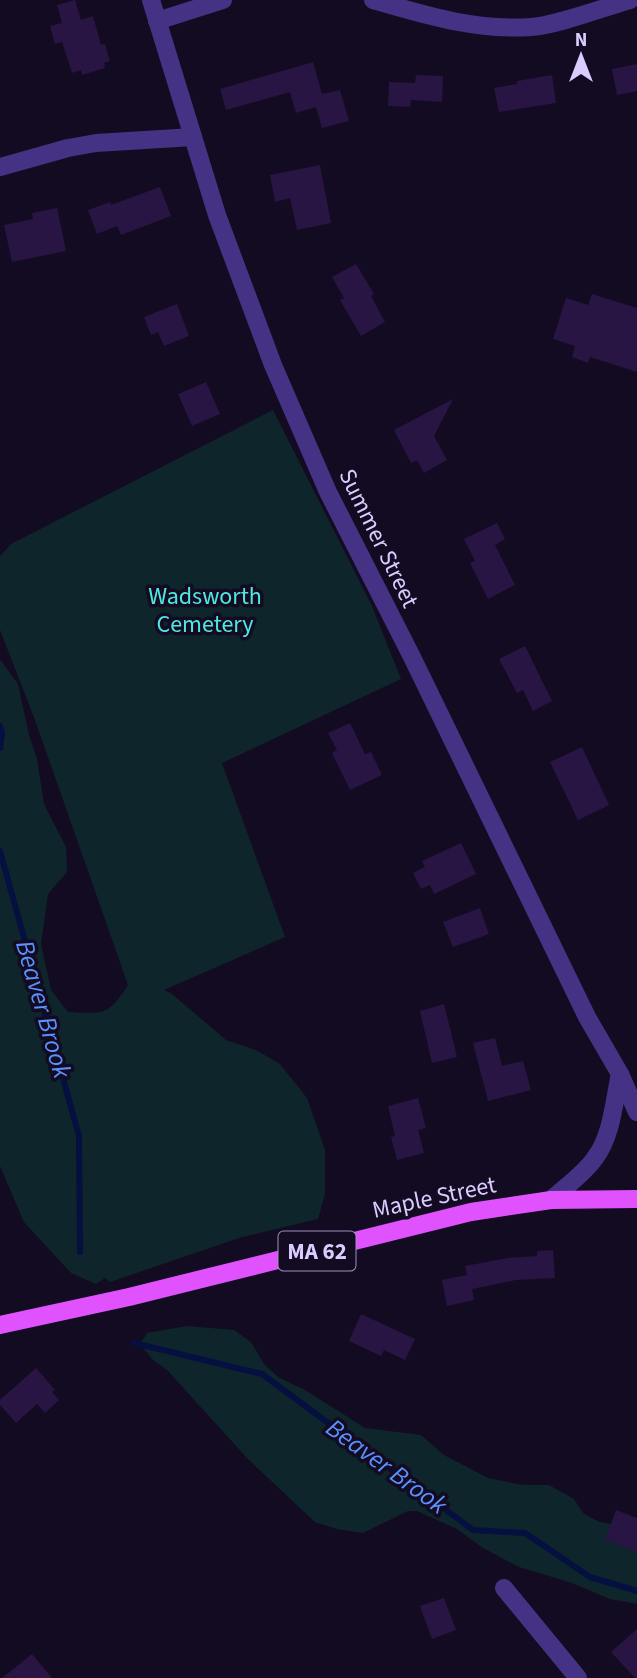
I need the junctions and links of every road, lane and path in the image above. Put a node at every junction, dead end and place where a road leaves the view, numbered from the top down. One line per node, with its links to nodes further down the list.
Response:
1 (151, 0): 5 (street, Summer Street)
2 (223, 0): 5 (street)
3 (373, 0): 4 (street)
4 (630, 0)
5 (157, 20): 6 (street, Summer Street)
6 (193, 137): 7 (street); 8 (street, Summer Street)
7 (0, 167)
8 (620, 1074): 9 (street, Summer Street); 11 (street)
9 (637, 1112)
10 (637, 1199): 11 (main road, Maple Street / MA 62)
11 (551, 1200): 12 (main road, Maple Street / MA 62)
12 (0, 1325)
13 (504, 1588): 14 (street)
14 (578, 1678)

